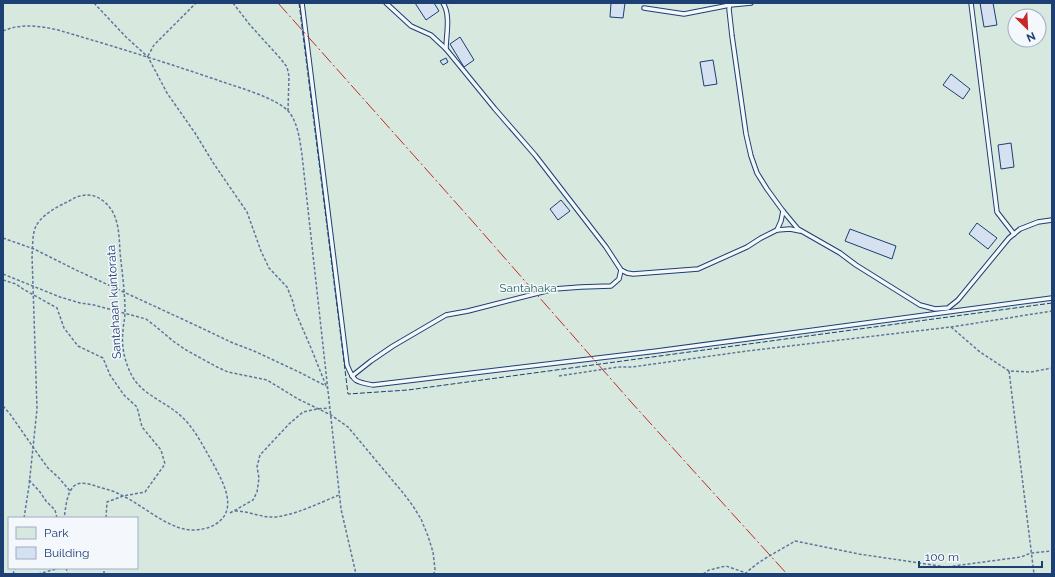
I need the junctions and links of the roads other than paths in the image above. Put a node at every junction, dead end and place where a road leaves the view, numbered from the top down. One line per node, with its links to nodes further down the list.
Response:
1 (302, 3): 16 (lane)
2 (386, 3): 8 (lane)
3 (443, 3): 8 (lane)
4 (751, 3): 6 (lane)
5 (970, 3): 13 (lane)
6 (730, 4): 7 (lane); 9 (lane)
7 (644, 8)
8 (446, 49): 14 (lane)
9 (783, 211): 11 (lane); 12 (lane)
10 (1052, 220): 13 (lane)
11 (777, 230): 12 (lane); 14 (lane)
12 (804, 232): 13 (lane)
13 (1014, 234)
14 (621, 270): 16 (lane)
15 (1052, 298): 16 (lane)
16 (352, 376)

